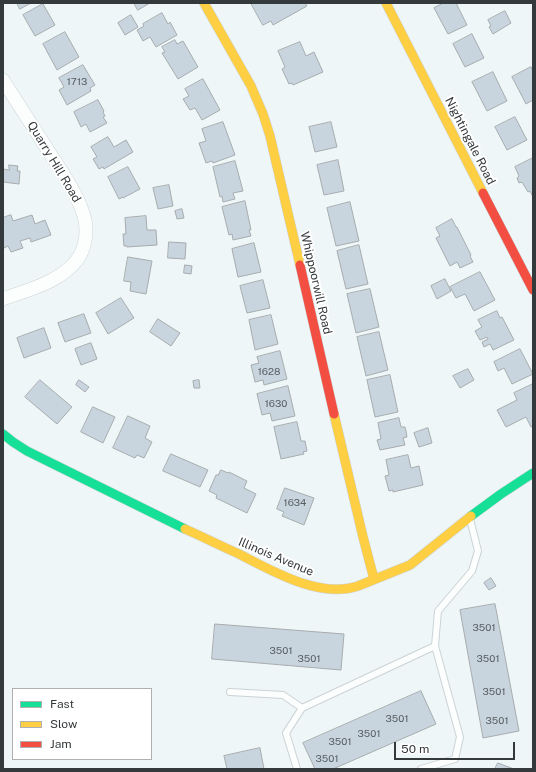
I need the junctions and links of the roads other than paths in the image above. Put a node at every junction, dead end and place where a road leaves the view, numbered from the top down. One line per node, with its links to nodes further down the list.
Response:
1 (204, 3): 9 (street, Whippoorwill Road)
2 (386, 3): 4 (street, Nightingale Road)
3 (3, 80): 5 (street, Quarry Hill Road)
4 (533, 290)
5 (3, 299)
6 (3, 434): 9 (street, Illinois Avenue)
7 (533, 472): 8 (street, Illinois Avenue)
8 (470, 518): 9 (street, Illinois Avenue); 10 (lane)
9 (374, 579)
10 (435, 646): 12 (lane); 14 (lane)
11 (230, 692): 12 (lane)
12 (302, 708): 13 (lane)
13 (297, 769)
14 (421, 769)

